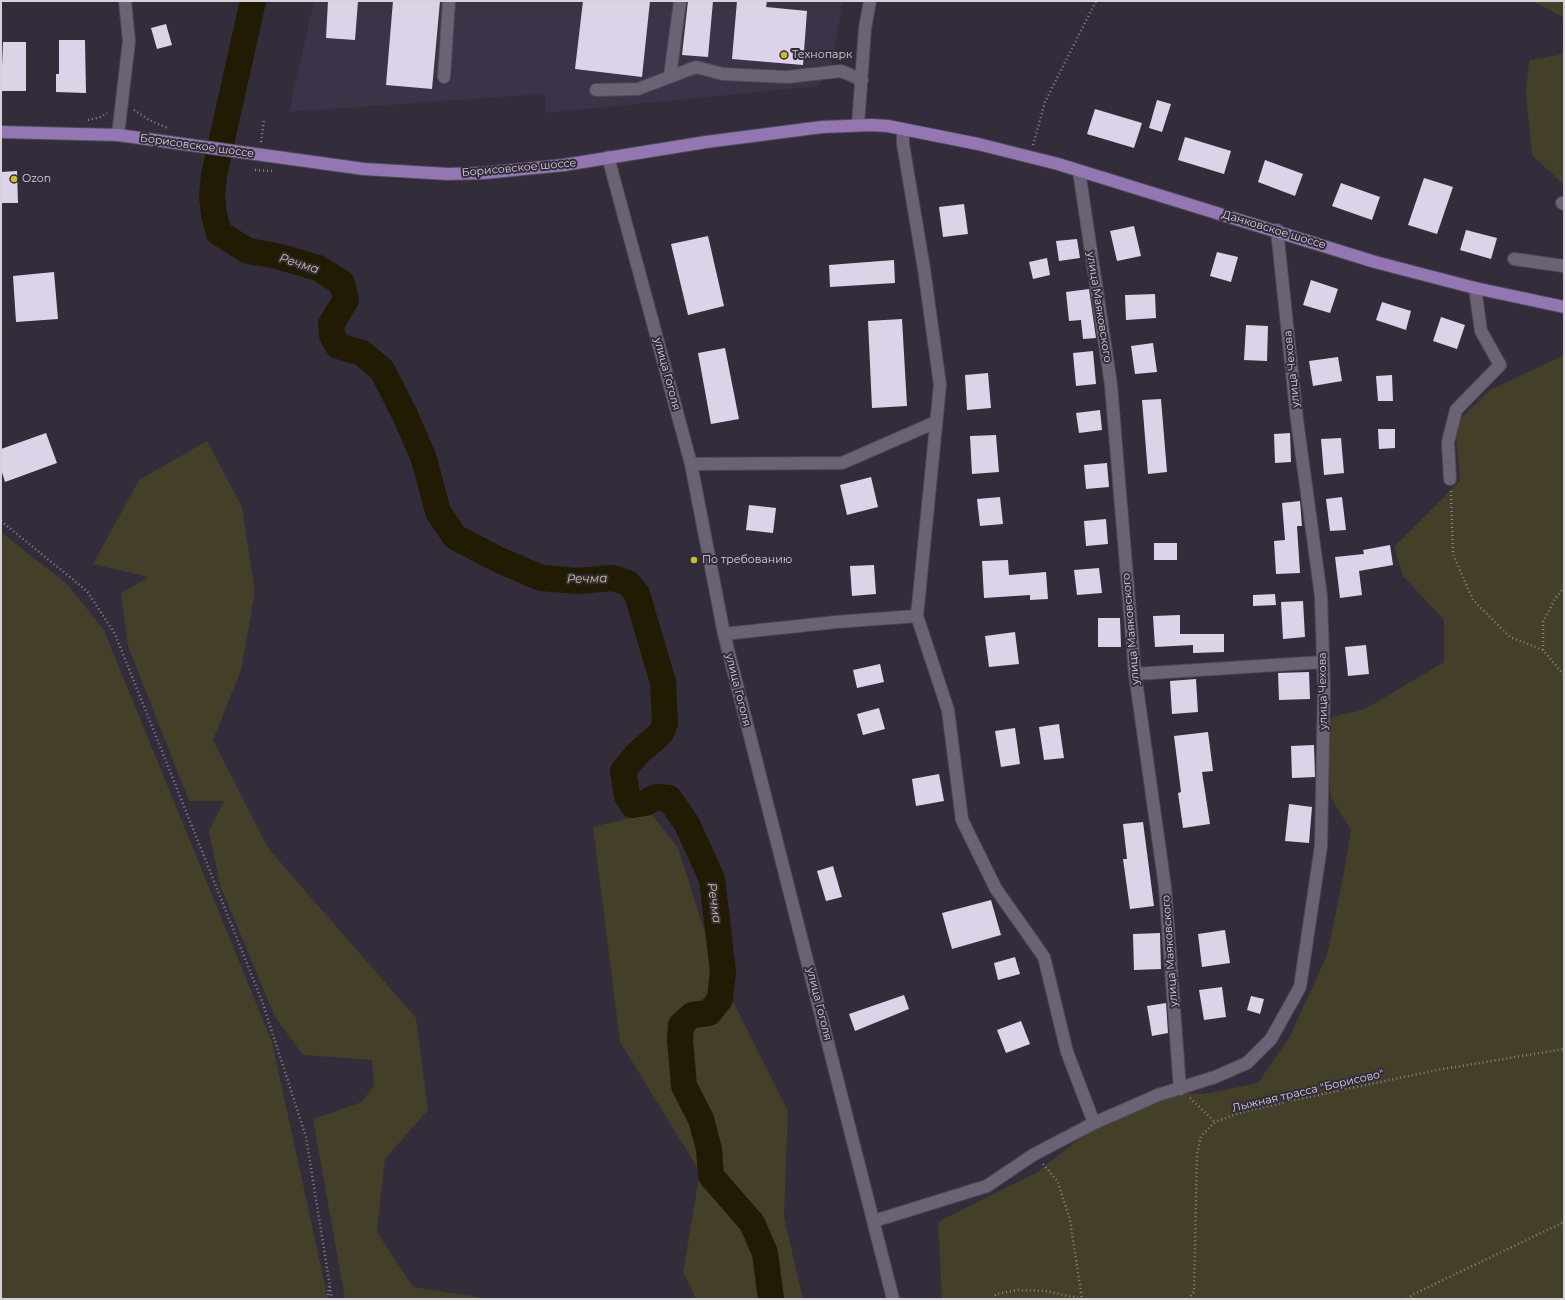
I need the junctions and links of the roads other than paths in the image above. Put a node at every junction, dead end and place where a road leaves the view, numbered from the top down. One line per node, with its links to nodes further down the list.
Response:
1 (125, 1): 12 (street)
2 (449, 1): 6 (street)
3 (680, 1): 5 (street)
4 (870, 1): 7 (street)
5 (670, 76): 7 (street); 8 (street)
6 (444, 77)
7 (862, 80): 9 (street)
8 (596, 90)
9 (858, 125): 10 (main road, Борисовское шоссе); 14 (main road, Борисовское шоссе)
10 (903, 129): 13 (main road, Борисовское шоссе); 21 (street)
11 (1, 132): 12 (main road, Борисовское шоссе)
12 (118, 135): 14 (main road, Борисовское шоссе)
13 (986, 147): 15 (main road, Данковское шоссе)
14 (608, 157): 22 (street, улица Гоголя)
15 (1078, 171): 16 (main road, Данковское шоссе); 27 (street, улица Маяковского)
16 (1277, 230): 19 (main road, Данковское шоссе); 26 (street, улица Чехова)
17 (1514, 259): 18 (street)
18 (1564, 266)
19 (1474, 288): 20 (main road, Данковское шоссе); 23 (street)
20 (1564, 307)
21 (936, 422): 22 (street); 24 (street)
22 (691, 464): 25 (street, улица Гоголя)
23 (1450, 479)
24 (917, 616): 25 (street); 29 (street)
25 (724, 634): 30 (street, улица Гоголя)
26 (1323, 662): 27 (street); 28 (street, улица Чехова)
27 (1135, 674): 28 (street, улица Маяковского)
28 (1180, 1089): 29 (street, улица Чехова)
29 (1094, 1123): 30 (street, улица Чехова)
30 (874, 1222): 31 (street, улица Гоголя)
31 (893, 1299)

